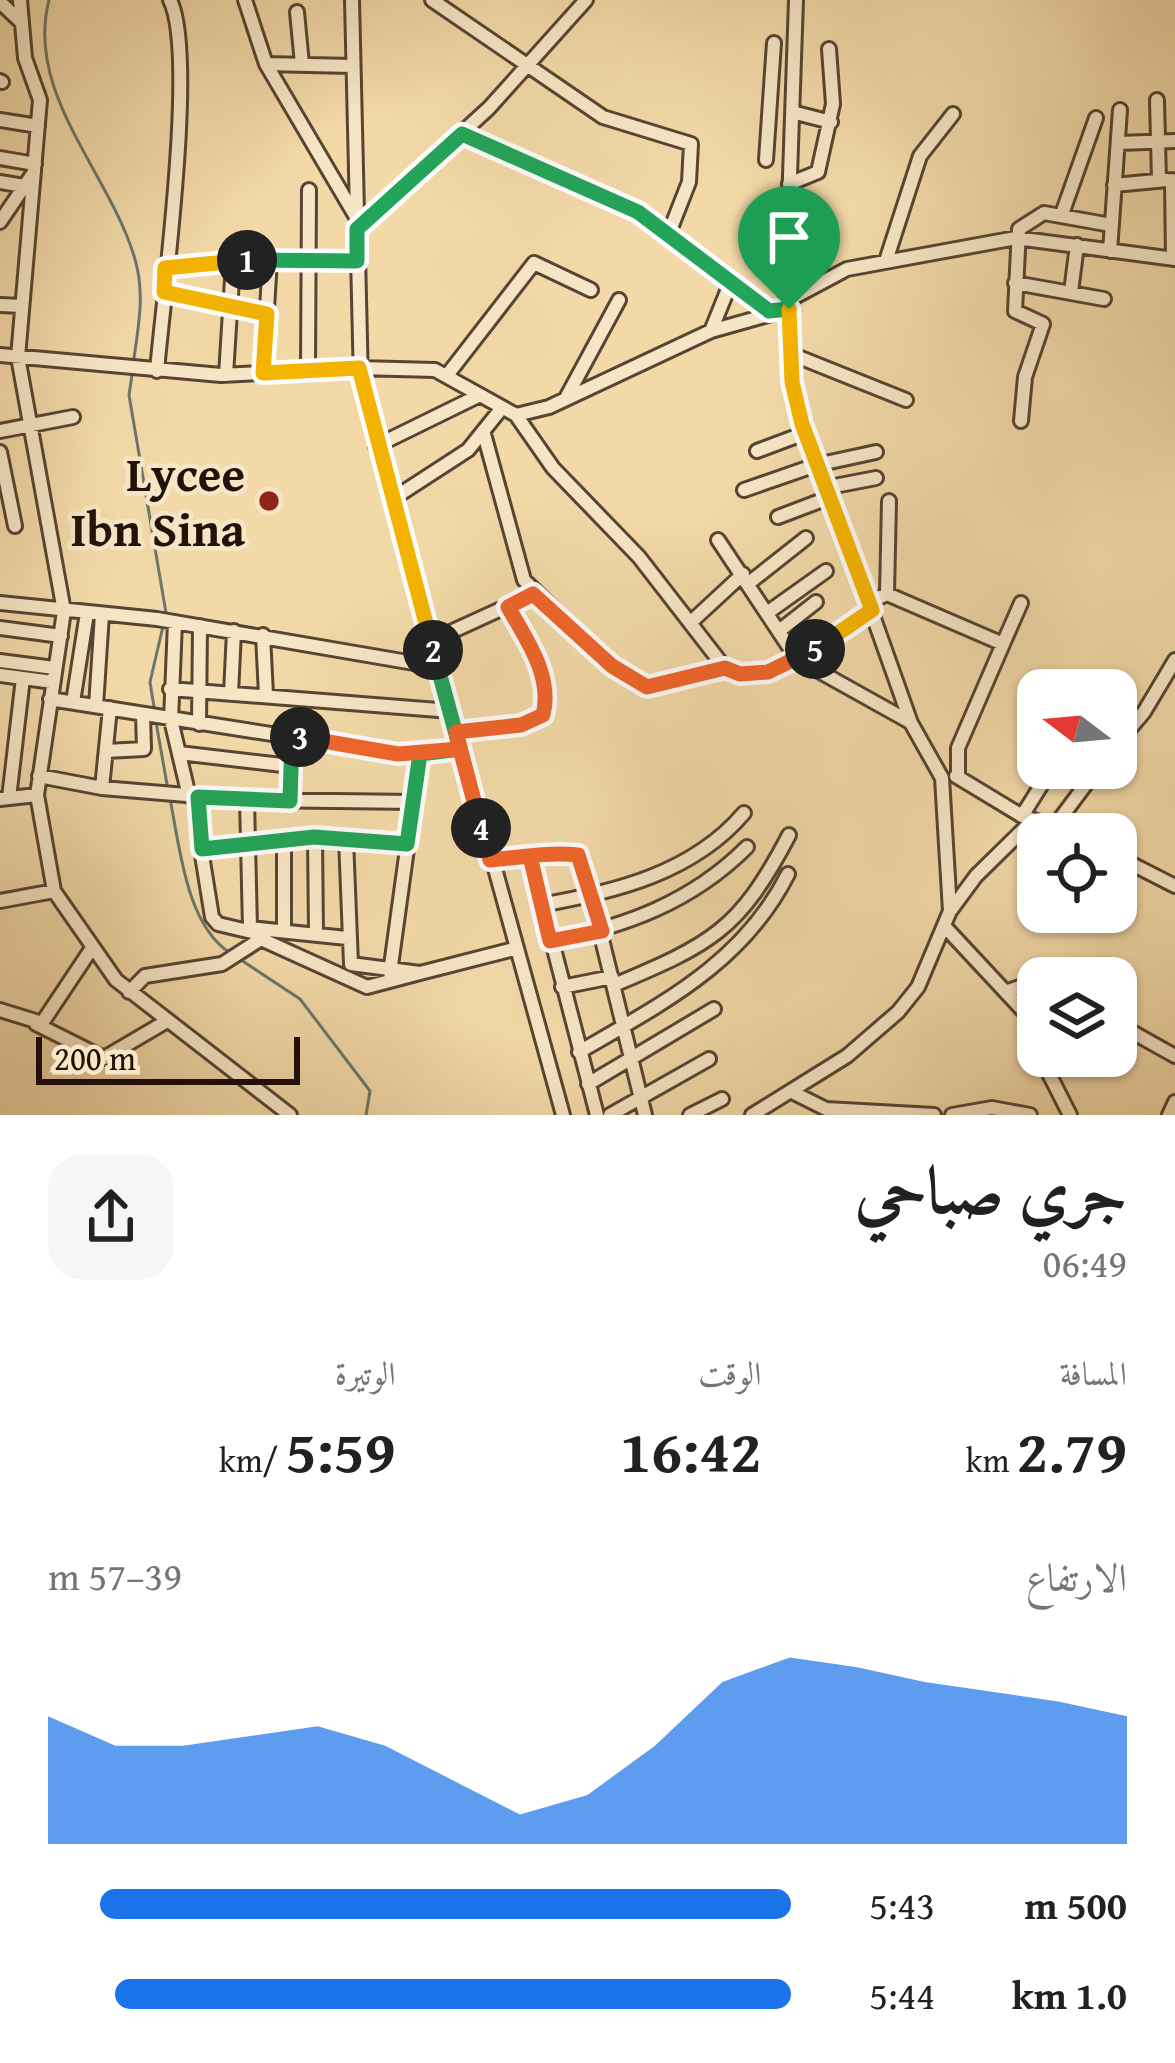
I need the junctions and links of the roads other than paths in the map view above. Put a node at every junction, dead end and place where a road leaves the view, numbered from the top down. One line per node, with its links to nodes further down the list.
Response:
1 (20, 0): 10 (street)
2 (170, 0): 54 (street)
3 (245, 0): 13 (street)
4 (352, 0): 16 (street)
5 (431, 0): 15 (street)
6 (586, 0): 15 (street)
7 (796, 0): 18 (street)
8 (0, 2): 10 (street)
9 (297, 12): 14 (street)
10 (21, 22): 26 (street)
11 (774, 43): 17 (street)
12 (830, 49): 25 (street)
13 (266, 64): 14 (street); 42 (street)
14 (302, 64): 16 (street)
15 (529, 65): 27 (street); 44 (street)
16 (352, 66): 42 (street)
17 (771, 77): 18 (street); 32 (street)
18 (797, 77): 21 (street)
19 (1157, 100): 29 (street)
20 (1120, 110): 30 (street)
21 (796, 113): 25 (street); 36 (street)
22 (953, 114): 52 (street)
23 (1096, 118): 40 (street)
24 (0, 120): 26 (street)
25 (831, 122): 36 (street)
26 (38, 126): 33 (street)
27 (462, 134): 42 (street); 44 (street)
28 (1175, 141): 29 (street)
29 (1157, 142): 30 (street); 34 (street)
30 (1118, 143): 37 (street)
31 (0, 158): 33 (street)
32 (766, 160)
33 (35, 167): 38 (street); 65 (street)
34 (1169, 180): 37 (street); 48 (street)
35 (0, 182): 38 (street)
36 (789, 184): 64 (street)
37 (1114, 184): 43 (street)
38 (24, 186): 41 (street)
39 (309, 190): 50 (street)
40 (1062, 214): 43 (street); 45 (street)
41 (0, 222)
42 (357, 224): 51 (street)
43 (1111, 225): 47 (street)
44 (669, 233): 56 (street)
45 (1016, 238): 46 (street); 52 (street); 55 (street)
46 (1078, 245): 47 (street); 59 (street)
47 (1110, 251): 48 (street)
48 (1174, 259)
49 (270, 260): 50 (street); 53 (street); 67 (street)
50 (310, 260): 51 (street); 73 (street)
51 (357, 261): 72 (street)
52 (886, 261): 64 (street)
53 (236, 262): 54 (street); 63 (street)
54 (165, 268): 58 (street)
55 (1016, 283): 59 (street); 84 (street)
56 (730, 284): 66 (street); 68 (street)
57 (591, 290): 76 (street)
58 (164, 292): 63 (street); 74 (street)
59 (1071, 292): 60 (street)
60 (1104, 298)
61 (619, 300): 79 (street)
62 (0, 305): 65 (street)
63 (230, 305): 67 (street); 77 (street)
64 (788, 305): 66 (street); 69 (street)
65 (22, 307): 71 (street)
66 (769, 311): 68 (street)
67 (267, 314): 75 (street)
68 (712, 331): 79 (street)
69 (790, 353): 80 (street); 87 (street)
70 (0, 355): 71 (street)
71 (18, 357): 74 (street); 85 (street)
72 (359, 368): 73 (street); 76 (street); 89 (street)
73 (308, 370): 75 (street)
74 (151, 371): 77 (street)
75 (263, 373): 77 (street)
76 (448, 374): 78 (street)
77 (226, 375)
78 (478, 396): 81 (street); 89 (street)
79 (565, 399): 82 (street)
80 (906, 400)
81 (501, 410): 82 (street); 88 (street)
82 (516, 415): 116 (street)
83 (73, 417): 85 (street)
84 (1021, 421)
85 (29, 426): 86 (street); 112 (street)
86 (0, 431)
87 (805, 433): 91 (street); 93 (street)
88 (484, 434): 97 (street); 105 (street)
89 (376, 446): 97 (street)
90 (0, 452): 100 (street)
91 (757, 452)
92 (876, 452): 93 (street)
93 (816, 465): 95 (street); 96 (street)
94 (876, 478): 96 (street)
95 (744, 490)
96 (826, 493): 99 (street); 110 (street)
97 (391, 500): 123 (street)
98 (889, 502): 106 (street)
99 (778, 517)
100 (15, 526)
101 (806, 538): 104 (street)
102 (718, 540): 104 (street)
103 (826, 571): 114 (street)
104 (746, 578): 114 (street); 116 (street)
105 (533, 594): 111 (street); 129 (street)
106 (887, 594): 110 (street); 124 (street)
107 (816, 602): 120 (street)
108 (0, 603): 112 (street)
109 (1021, 603): 124 (street)
110 (871, 606): 125 (street); 146 (street)
111 (508, 607): 123 (street); 148 (street)
112 (64, 611): 113 (street); 122 (street)
113 (94, 614): 115 (street); 138 (street); 139 (street)
114 (767, 614): 120 (street)
115 (175, 622): 117 (street); 133 (street)
116 (690, 622): 129 (street)
117 (200, 626): 119 (street); 134 (street)
118 (0, 628): 122 (street)
119 (234, 631): 121 (street); 135 (street)
120 (779, 632): 125 (street)
121 (263, 635): 128 (street); 136 (street)
122 (61, 636): 131 (street)
123 (431, 641): 128 (street)
124 (1003, 644): 156 (street)
125 (797, 659): 129 (street); 146 (street)
126 (1175, 660): 145 (street)
127 (0, 661): 131 (street)
128 (436, 667): 140 (street)
129 (725, 668)
130 (0, 675): 132 (street)
131 (54, 675): 132 (street); 137 (street)
132 (23, 678): 142 (street)
133 (170, 689): 134 (street); 144 (street)
134 (202, 691): 135 (street); 147 (street)
135 (231, 694): 136 (street)
136 (266, 695): 140 (street)
137 (50, 699): 138 (street); 155 (street)
138 (73, 702): 139 (street)
139 (103, 707): 141 (street); 151 (street)
140 (451, 711): 148 (street)
141 (147, 715): 144 (street); 151 (street)
142 (18, 716): 143 (street); 161 (street)
143 (0, 719)
144 (170, 720): 147 (street); 152 (street)
145 (1137, 720)
146 (911, 723): 157 (street)
147 (199, 724): 149 (street)
148 (456, 732): 150 (street)
149 (292, 736): 153 (street); 154 (street)
150 (460, 749): 153 (street); 177 (street)
151 (106, 751): 158 (street)
152 (179, 753): 154 (street); 160 (street)
153 (420, 754): 164 (street)
154 (291, 766): 163 (street)
155 (39, 776): 158 (street); 159 (street)
156 (958, 776): 157 (street); 166 (street)
157 (943, 778): 185 (street)
158 (102, 788): 160 (street)
159 (37, 795): 161 (street); 181 (street)
160 (194, 796): 162 (street); 174 (street)
161 (4, 799)
162 (247, 800): 163 (street); 175 (street)
163 (290, 801): 164 (street)
164 (416, 802): 172 (street)
165 (744, 813): 182 (street)
166 (1017, 813)
167 (1017, 831): 185 (street)
168 (789, 835): 197 (street)
169 (314, 837): 170 (street); 171 (street); 189 (street)
170 (346, 839): 172 (street); 191 (street)
171 (284, 843): 175 (street); 187 (street)
172 (407, 844): 195 (street)
173 (747, 847): 188 (street)
174 (201, 848): 175 (street); 190 (street)
175 (248, 848): 190 (street)
176 (530, 856): 177 (street); 182 (street); 184 (street)
177 (490, 860): 193 (street)
178 (1137, 867): 180 (street)
179 (788, 874): 207 (street)
180 (1175, 886)
181 (53, 891): 183 (street); 194 (street)
182 (593, 896): 184 (street); 188 (street)
183 (0, 901)
184 (539, 905): 192 (street)
185 (950, 910): 186 (street)
186 (946, 928): 201 (street); 215 (street)
187 (284, 931): 189 (street); 190 (street)
188 (602, 931): 192 (street); 197 (street)
189 (316, 934): 191 (street)
190 (254, 937): 196 (street); 200 (street)
191 (347, 938): 195 (street)
192 (550, 941): 198 (street)
193 (514, 949): 196 (street); 220 (street)
194 (90, 951): 200 (street); 206 (street)
195 (390, 973): 196 (street)
196 (420, 973)
197 (613, 981): 198 (street); 207 (street)
198 (562, 987): 209 (street)
199 (1017, 989): 201 (street)
200 (129, 992): 205 (street)
201 (1008, 992): 202 (street)
202 (1017, 1003)
203 (715, 1009): 212 (street)
204 (0, 1010): 206 (street)
205 (167, 1021): 206 (street); 219 (street)
206 (36, 1024)
207 (624, 1026): 209 (street); 212 (street)
208 (1137, 1035): 210 (street)
209 (580, 1052): 214 (street)
210 (1175, 1056)
211 (709, 1059): 218 (street)
212 (632, 1061): 214 (street); 218 (street)
213 (1051, 1077): 228 (street)
214 (588, 1084): 221 (street)
215 (794, 1093): 224 (street); 225 (street)
216 (722, 1100): 223 (street)
217 (1175, 1102): 229 (street)
218 (643, 1108): 222 (street)
219 (290, 1115)
220 (563, 1115)
221 (597, 1115)
222 (610, 1115)
223 (690, 1115)
224 (752, 1115)
225 (934, 1115)
226 (952, 1115): 227 (street)
227 (1030, 1115)
228 (1070, 1115)
229 (1169, 1115)

